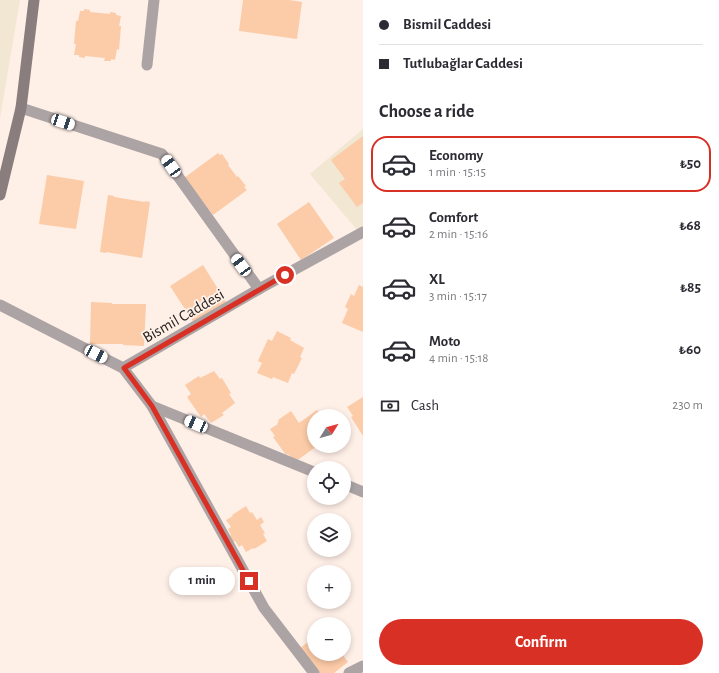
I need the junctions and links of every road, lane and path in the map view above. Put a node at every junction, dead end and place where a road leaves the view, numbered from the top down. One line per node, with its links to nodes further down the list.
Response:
1 (34, 0): 4 (main road)
2 (154, 0): 3 (street)
3 (148, 65)
4 (21, 108): 5 (main road); 7 (street)
5 (0, 195)
6 (363, 232): 7 (street, Bismil Caddesi)
7 (258, 289): 9 (street, Bismil Caddesi)
8 (0, 305): 9 (street)
9 (124, 368): 10 (street)
10 (152, 406): 11 (street); 15 (street)
11 (307, 469)
12 (351, 487): 13 (street)
13 (363, 492)
14 (363, 666): 16 (street)
15 (314, 673)
16 (349, 673)

